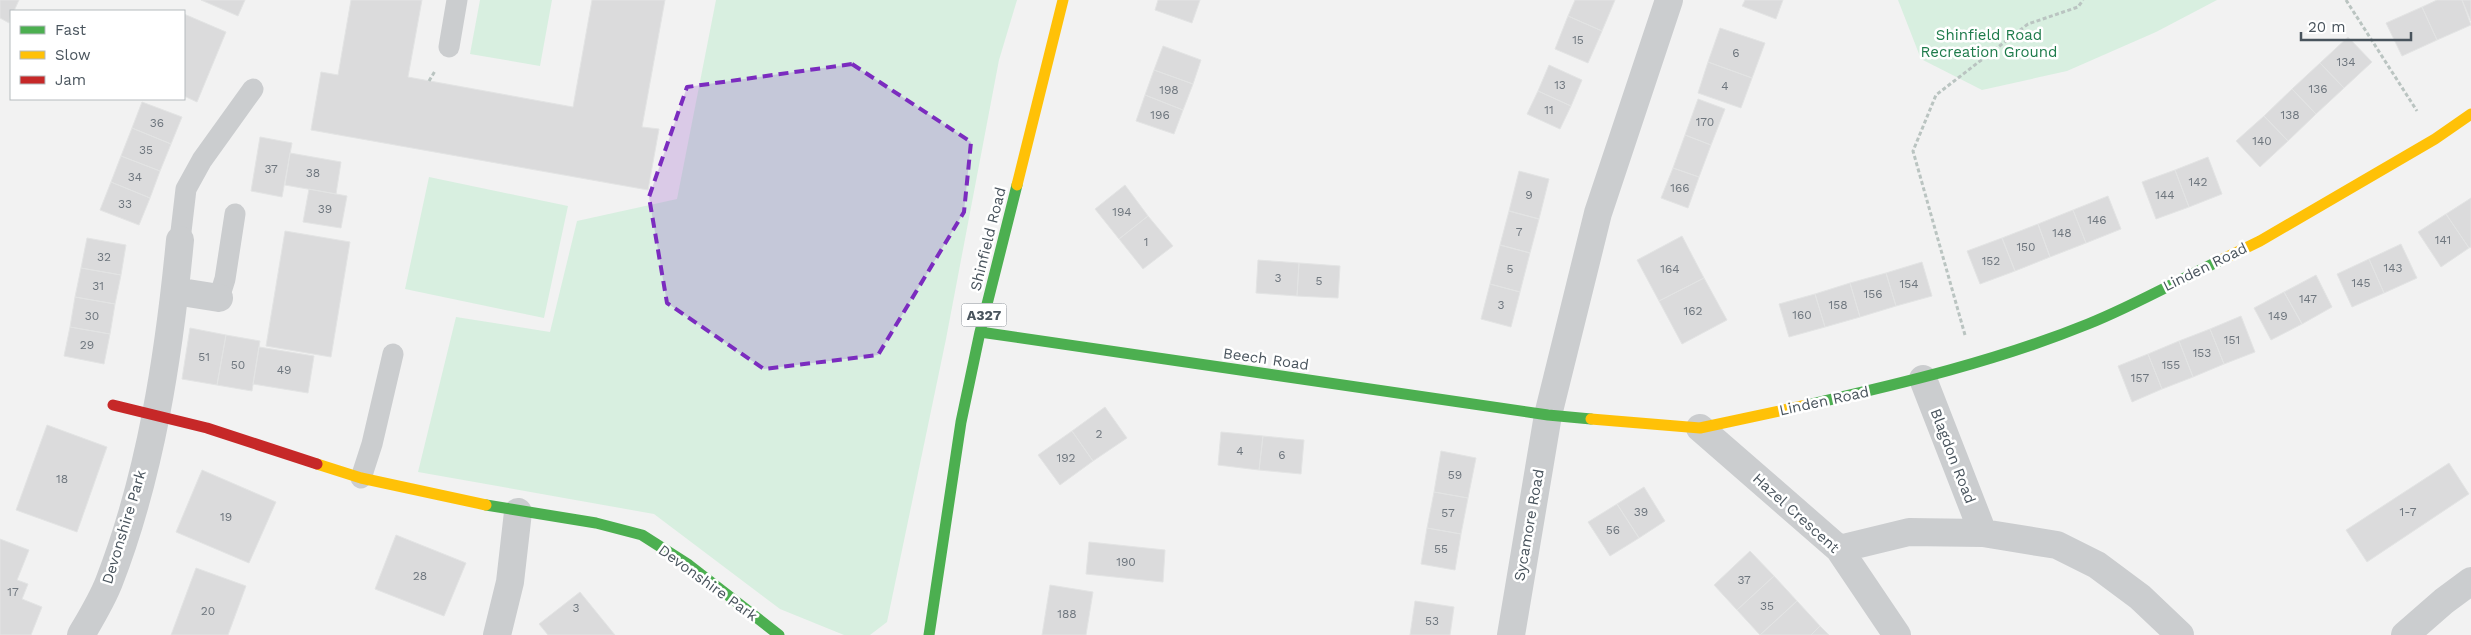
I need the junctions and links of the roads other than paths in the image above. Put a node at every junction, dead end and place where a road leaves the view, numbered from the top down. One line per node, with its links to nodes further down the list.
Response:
1 (457, 0): 4 (lane)
2 (1063, 0): 11 (street, Shinfield Road / A327)
3 (1669, 0): 16 (street)
4 (449, 47)
5 (252, 89): 8 (lane, Devonshire Park)
6 (2471, 114): 13 (street, Linden Road)
7 (235, 214): 10 (lane)
8 (180, 240): 9 (street, Devonshire Park)
9 (175, 291): 10 (street); 15 (street, Devonshire Park)
10 (218, 298)
11 (980, 332): 16 (street, Beech Road); 26 (street, Shinfield Road / A327)
12 (394, 354): 18 (lane)
13 (1924, 379): 17 (street, Linden Road); 20 (street, Blagdon Road)
14 (113, 405): 15 (street, Devonshire Park)
15 (155, 415): 18 (street, Devonshire Park); 23 (street, Devonshire Park)
16 (1548, 415): 17 (street, Linden Road); 27 (street, Sycamore Road)
17 (1700, 428): 21 (street, Hazel Crescent)
18 (361, 478): 19 (street, Devonshire Park)
19 (518, 512): 24 (street); 25 (street, Devonshire Park)
20 (1983, 533): 21 (street); 29 (street)
21 (1839, 549): 28 (street, Hazel Crescent)
22 (2471, 581): 30 (street)
23 (80, 635)
24 (497, 635)
25 (779, 635)
26 (929, 635)
27 (1511, 635)
28 (1896, 635)
29 (2180, 635)
30 (2406, 635)

